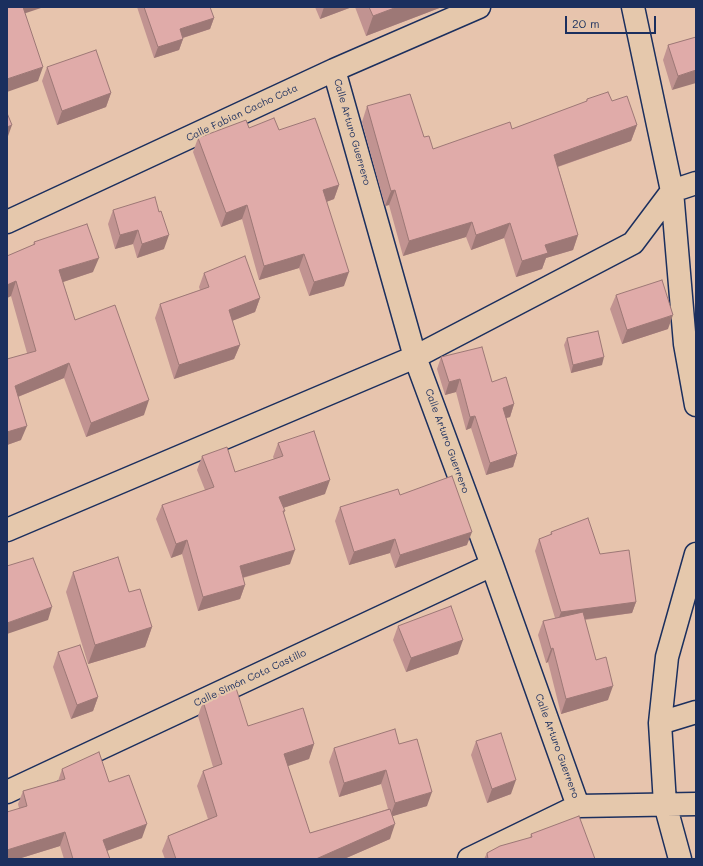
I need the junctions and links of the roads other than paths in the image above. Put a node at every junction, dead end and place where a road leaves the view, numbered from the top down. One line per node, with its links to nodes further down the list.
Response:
1 (479, 7): 3 (street, Calle Fabian Cacho Cota)
2 (633, 7): 5 (street)
3 (334, 70): 6 (street, Calle Fabian Cacho Cota); 7 (street, Calle Arturo Guerrero)
4 (696, 183): 5 (street)
5 (672, 191): 7 (street); 8 (street)
6 (7, 222)
7 (415, 356): 9 (street); 11 (street, Calle Arturo Guerrero)
8 (696, 405)
9 (7, 530)
10 (696, 554): 13 (street)
11 (492, 565): 14 (street, Calle Simón Cota Castillo); 17 (street, Calle Arturo Guerrero)
12 (696, 712): 13 (street)
13 (660, 723): 15 (street)
14 (7, 792)
15 (664, 804): 16 (street); 17 (street); 19 (street)
16 (696, 804)
17 (578, 806): 18 (street)
18 (469, 859)
19 (680, 859)

